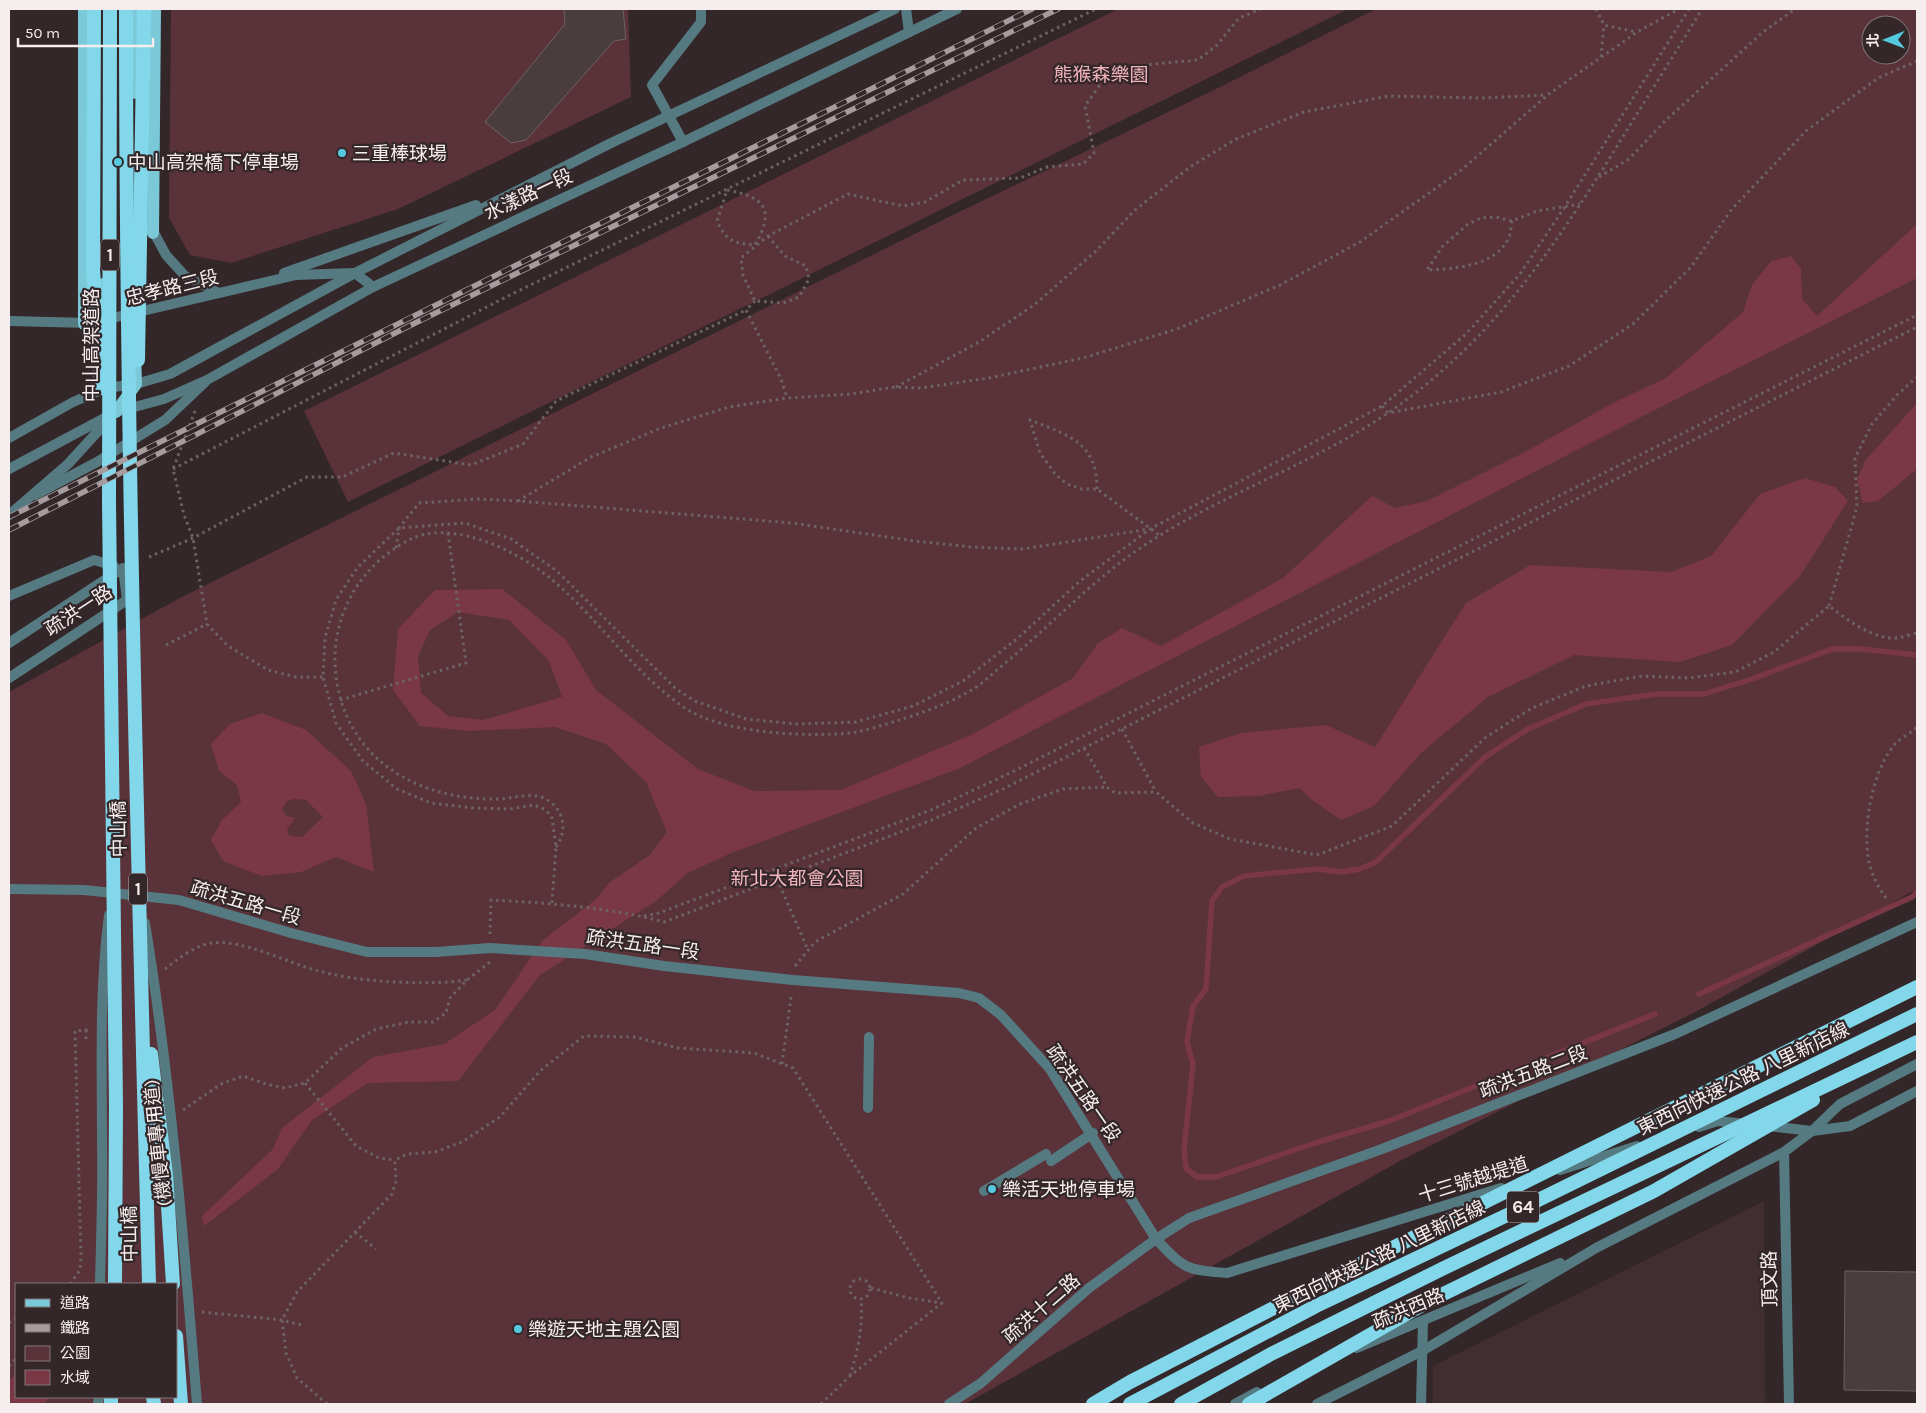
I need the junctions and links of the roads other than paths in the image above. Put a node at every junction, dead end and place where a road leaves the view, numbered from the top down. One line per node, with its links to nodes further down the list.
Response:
1 (84, 9): 26 (main road, 1)
2 (94, 9): 35 (highway, 1)
3 (105, 9): 25 (main road, 1)
4 (110, 9): 35 (highway, 中山高架道路 / 1)
5 (126, 9): 33 (highway, 中山高架道路 / 1)
6 (137, 9): 16 (main road, 1)
7 (144, 9): 33 (highway, 1)
8 (155, 9): 18 (main road)
9 (701, 9): 14 (street)
10 (895, 9): 14 (street, 水漾路一段)
11 (906, 9): 13 (street)
12 (957, 9): 13 (street, 水漾路一段)
13 (909, 32): 15 (street, 水漾路一段)
14 (671, 116): 15 (street); 17 (street, 水漾路一段)
15 (683, 142): 21 (street, 水漾路一段)
16 (135, 171): 18 (street); 23 (main road, 1)
17 (511, 193): 19 (street, 水漾路一段); 20 (street)
18 (153, 233): 22 (street)
19 (355, 273): 20 (street); 21 (street); 28 (street, 水漾路一段)
20 (253, 285): 22 (street, 忠孝路三段)
21 (373, 287): 27 (street, 水漾路一段)
22 (219, 293): 23 (street, 忠孝路三段)
23 (134, 315): 25 (street, 忠孝路三段); 28 (main road, 1)
24 (9, 321): 26 (street, 忠孝路三段)
25 (102, 321): 26 (street, 忠孝路三段); 29 (main road, 1)
26 (84, 324)
27 (207, 380): 30 (street, 水漾路一段); 34 (street)
28 (136, 384): 29 (street, 水漾路一段); 30 (main road)
29 (106, 388): 30 (main road, 1); 31 (street, 水漾路一段)
30 (116, 412): 32 (street, 水漾路一段); 34 (street)
31 (9, 438)
32 (9, 469)
33 (130, 493): 42 (highway, 中山橋 / 1)
34 (32, 497): 36 (street)
35 (109, 502): 41 (highway, 中山橋 / 1)
36 (9, 515)
37 (123, 568): 38 (street); 39 (street, 疏洪一路); 40 (street, 疏洪一路)
38 (9, 596)
39 (9, 643)
40 (9, 678)
41 (113, 879): 59 (street); 60 (highway, 中山橋 / 1)
42 (138, 879): 45 (highway, 中山橋 / 1); 68 (street, (機慢車專用道))
43 (9, 889): 54 (street, 疏洪五路一段)
44 (1917, 922): 57 (street, 疏洪五路二段)
45 (141, 959): 61 (highway, 中山橋 / 1); 62 (highway)
46 (1917, 987): 64 (highway)
47 (1917, 1014): 71 (highway, 東西向快速公路 八里新店線 / 64)
48 (869, 1037): 52 (street)
49 (1911, 1044): 72 (highway, 東西向快速公路 八里新店線 / 64); 74 (highway)
50 (1917, 1064): 53 (street, 疏洪西路)
51 (1917, 1091): 53 (street, 疏洪西路)
52 (868, 1108)
53 (1812, 1131): 55 (street, 疏洪西路); 57 (street, 十三號越堤道)
54 (1092, 1133): 56 (street); 57 (street, 疏洪五路一段)
55 (1784, 1152): 58 (street, 疏洪西路); 77 (street, 頂文路)
56 (984, 1191)
57 (1156, 1238): 69 (street, 疏洪十二路)
58 (1596, 1248): 63 (street, 疏洪西路); 65 (street, 疏洪西路)
59 (100, 1283)
60 (116, 1283)
61 (149, 1283)
62 (173, 1283)
63 (1422, 1321): 65 (street); 73 (street, 疏洪西路)
64 (1204, 1345): 70 (highway); 71 (highway)
65 (1422, 1351): 75 (street, 疏洪西路); 76 (street)
66 (178, 1363): 67 (highway)
67 (181, 1404)
68 (197, 1404)
69 (949, 1404)
70 (1093, 1404)
71 (1130, 1404)
72 (1181, 1404)
73 (1234, 1404)
74 (1248, 1404)
75 (1317, 1404)
76 (1421, 1404)
77 (1789, 1404)

